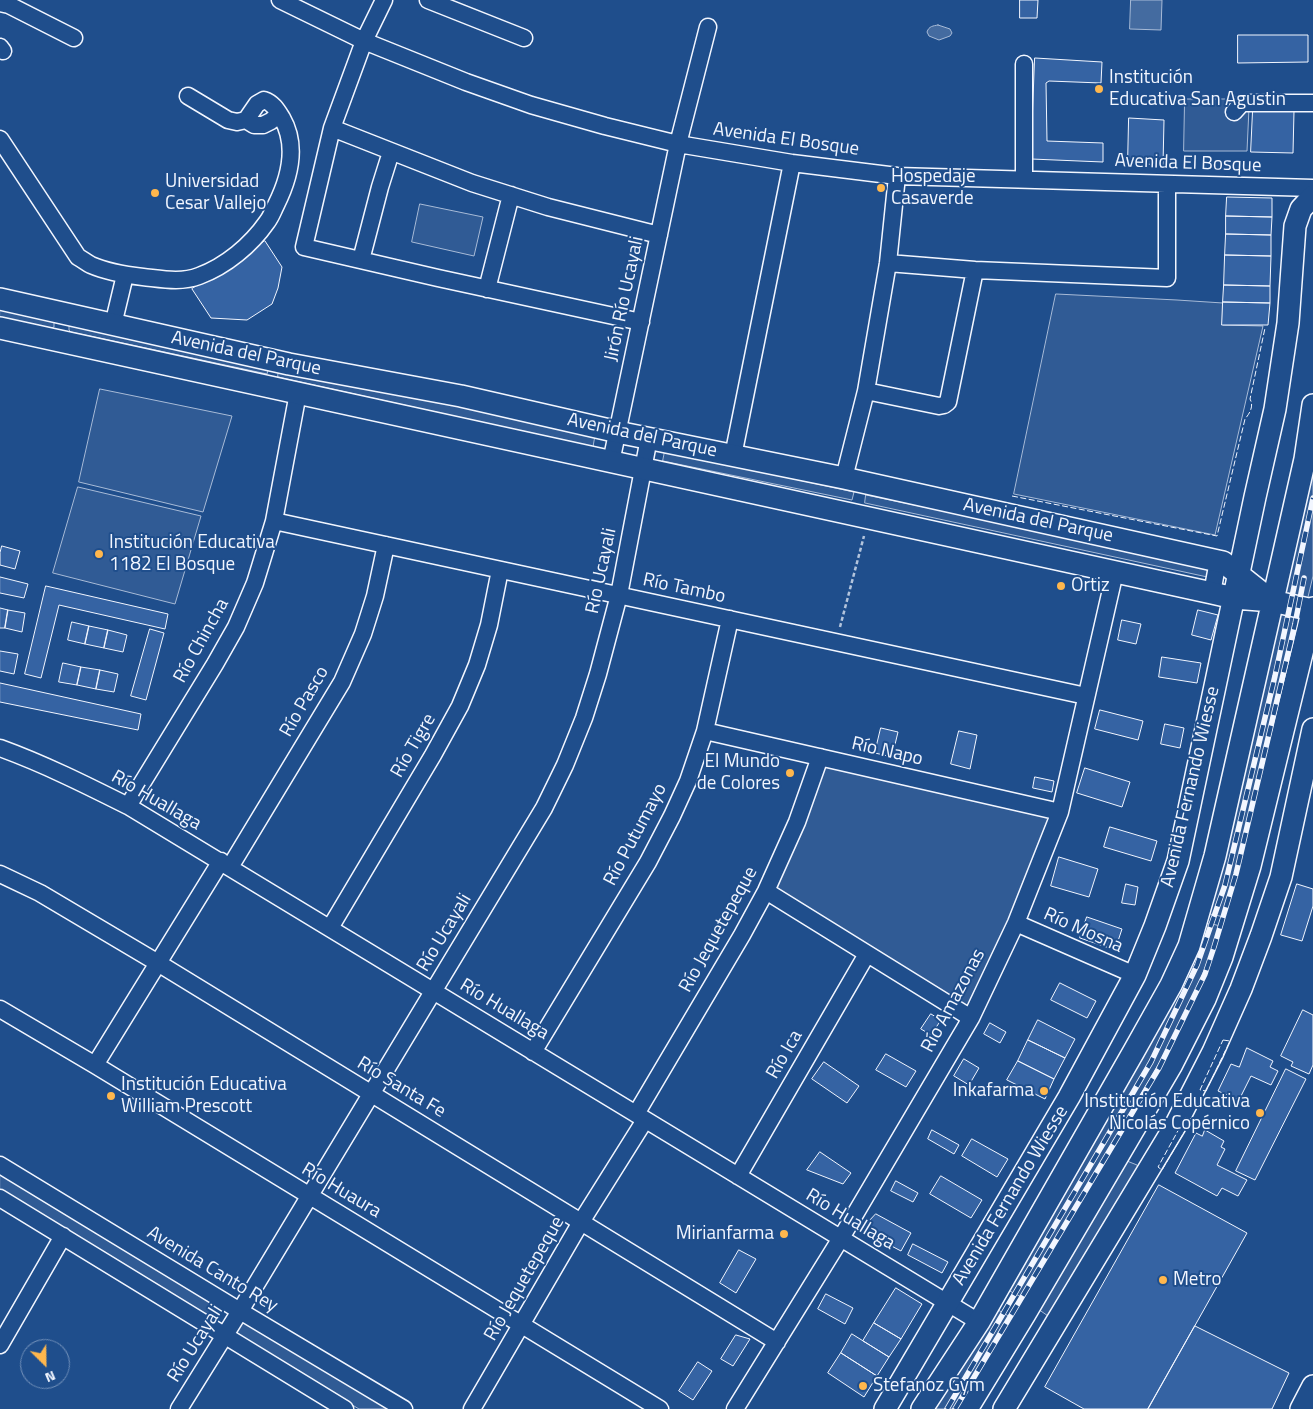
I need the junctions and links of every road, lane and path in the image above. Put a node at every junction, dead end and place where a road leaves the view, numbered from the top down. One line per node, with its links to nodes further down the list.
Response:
1 (280, 0): 8 (street, Avenida El Bosque)
2 (384, 0): 8 (street)
3 (428, 0): 7 (street)
4 (0, 2): 6 (street)
5 (708, 27): 15 (street, Jirón Río Ucayali)
6 (74, 38)
7 (524, 38)
8 (364, 41): 13 (street); 15 (street, Avenida El Bosque)
9 (1024, 64): 19 (street)
10 (188, 96): 28 (street)
11 (1313, 103): 12 (street)
12 (1234, 112)
13 (332, 128): 16 (street); 25 (street)
14 (0, 139): 28 (street)
15 (678, 144): 17 (street, Avenida El Bosque); 24 (street, Jirón Río Ucayali)
16 (392, 152): 22 (street); 25 (street)
17 (792, 163): 18 (street, Avenida El Bosque); 41 (street)
18 (897, 176): 19 (street, Avenida El Bosque); 26 (street)
19 (1024, 179): 20 (street, Avenida El Bosque)
20 (1167, 184): 21 (street, Avenida El Bosque); 27 (street)
21 (1313, 188)
22 (511, 195): 24 (street); 29 (street)
23 (1313, 196): 51 (main road, Avenida Fernando Wiesse)
24 (659, 235): 32 (street, Jirón Río Ucayali)
25 (361, 260): 29 (street)
26 (888, 263): 27 (street); 36 (street)
27 (975, 270): 36 (street)
28 (125, 275): 33 (street)
29 (487, 289): 32 (street)
30 (0, 299): 31 (main road, Avenida del Parque)
31 (63, 313): 33 (main road, Avenida del Parque); 35 (main road)
32 (641, 322): 39 (street, Jirón Río Ucayali)
33 (113, 325): 39 (main road, Avenida del Parque)
34 (0, 328): 35 (main road, Avenida del Parque)
35 (56, 341): 37 (main road, Avenida del Parque)
36 (866, 391): 44 (street)
37 (298, 394): 42 (main road, Avenida del Parque); 45 (street, Río Chincha)
38 (1313, 405): 55 (main road, Avenida Fernando Wiesse)
39 (618, 431): 40 (main road, Avenida del Parque); 42 (street, Jirón Río Ucayali)
40 (649, 438): 41 (main road, Avenida del Parque); 43 (street, Río Ucayali)
41 (734, 456): 44 (main road, Avenida del Parque)
42 (612, 462): 43 (main road, Avenida del Parque)
43 (644, 469): 50 (main road, Avenida del Parque); 53 (street, Río Ucayali)
44 (844, 478): 48 (main road, Avenida del Parque)
45 (274, 521): 47 (street, Río Tambo); 64 (street, Río Chincha)
46 (864, 536): 58 (path)
47 (386, 545): 49 (street, Río Tambo); 66 (street, Río Pasco)
48 (1218, 561): 51 (main road, Avenida del Parque); 52 (street)
49 (500, 570): 53 (street, Río Tambo); 70 (street, Río Tigre)
50 (1115, 572): 52 (main road, Avenida del Parque); 59 (street, Río Amazonas)
51 (1239, 575): 54 (main road, Avenida Fernando Wiesse); 55 (main road, Avenida del Parque)
52 (1212, 593): 54 (main road, Avenida del Parque)
53 (619, 595): 57 (street, Río Tambo); 74 (street, Río Ucayali)
54 (1234, 598): 55 (main road, Avenida del Parque); 73 (main road, Avenida Fernando Wiesse)
55 (1272, 601): 56 (main road, Avenida del Parque); 90 (main road, Avenida Fernando Wiesse)
56 (1313, 610): 105 (main road)
57 (730, 619): 59 (street, Río Tambo); 61 (street, Río Putumayo)
58 (840, 626)
59 (1086, 696): 65 (street, Río Amazonas)
60 (1313, 729): 96 (main road)
61 (705, 731): 63 (street, Río Napo); 77 (street, Río Putumayo)
62 (0, 748): 64 (street, Río Huallaga)
63 (820, 757): 65 (street, Río Napo); 68 (street, Río Jequetepeque)
64 (128, 806): 66 (street, Río Huallaga)
65 (1060, 812): 69 (street, Río Amazonas)
66 (225, 864): 70 (street, Río Huallaga); 72 (street, Río Pasco)
67 (0, 874): 72 (street, Río Santa Fe)
68 (766, 891): 71 (street); 80 (street, Río Jequetepeque)
69 (1016, 923): 73 (street, Río Mosna); 76 (street, Río Amazonas)
70 (330, 928): 74 (street, Río Huallaga)
71 (867, 954): 76 (street); 82 (street, Río Ica)
72 (158, 963): 78 (street, Río Pasco); 79 (street, Río Santa Fe)
73 (1135, 975): 88 (main road, Avenida Fernando Wiesse)
74 (433, 991): 77 (street, Río Huallaga); 79 (street, Río Ucayali)
75 (0, 1009): 78 (street, Río Huaura)
76 (971, 1018): 87 (street, Río Amazonas)
77 (533, 1052): 80 (street, Río Huallaga)
78 (96, 1065): 83 (street, Río Huaura)
79 (371, 1094): 83 (street, Río Ucayali); 85 (street, Río Santa Fe)
80 (640, 1117): 82 (street, Río Huallaga); 85 (street, Río Jequetepeque)
81 (0, 1165): 89 (street, Avenida Canto Rey)
82 (738, 1176): 87 (street, Río Huallaga)
83 (310, 1196): 89 (street, Río Ucayali); 91 (street, Río Huaura)
84 (0, 1198): 86 (street)
85 (581, 1222): 91 (street, Río Jequetepeque); 93 (street, Río Santa Fe)
86 (63, 1236): 92 (street); 94 (street)
87 (841, 1238): 88 (street, Río Huallaga); 93 (street, Río Amazonas)
88 (948, 1303): 90 (street, Río Huallaga); 103 (main road, Avenida Fernando Wiesse)
89 (240, 1311): 92 (street, Río Ucayali); 99 (street, Avenida Canto Rey)
90 (979, 1322): 104 (main road, Avenida Fernando Wiesse)
91 (522, 1325): 100 (street, Río Jequetepeque); 101 (street, Río Huaura)
92 (225, 1335): 97 (street, Río Ucayali); 98 (street)
93 (777, 1342): 102 (street, Río Amazonas)
94 (0, 1344)
95 (1313, 1386): 106 (main road)
96 (1011, 1407)
97 (179, 1409)
98 (345, 1409)
99 (404, 1409)
100 (472, 1409)
101 (660, 1409)
102 (735, 1409)
103 (885, 1409)
104 (922, 1409)
105 (967, 1409)
106 (1301, 1409)

